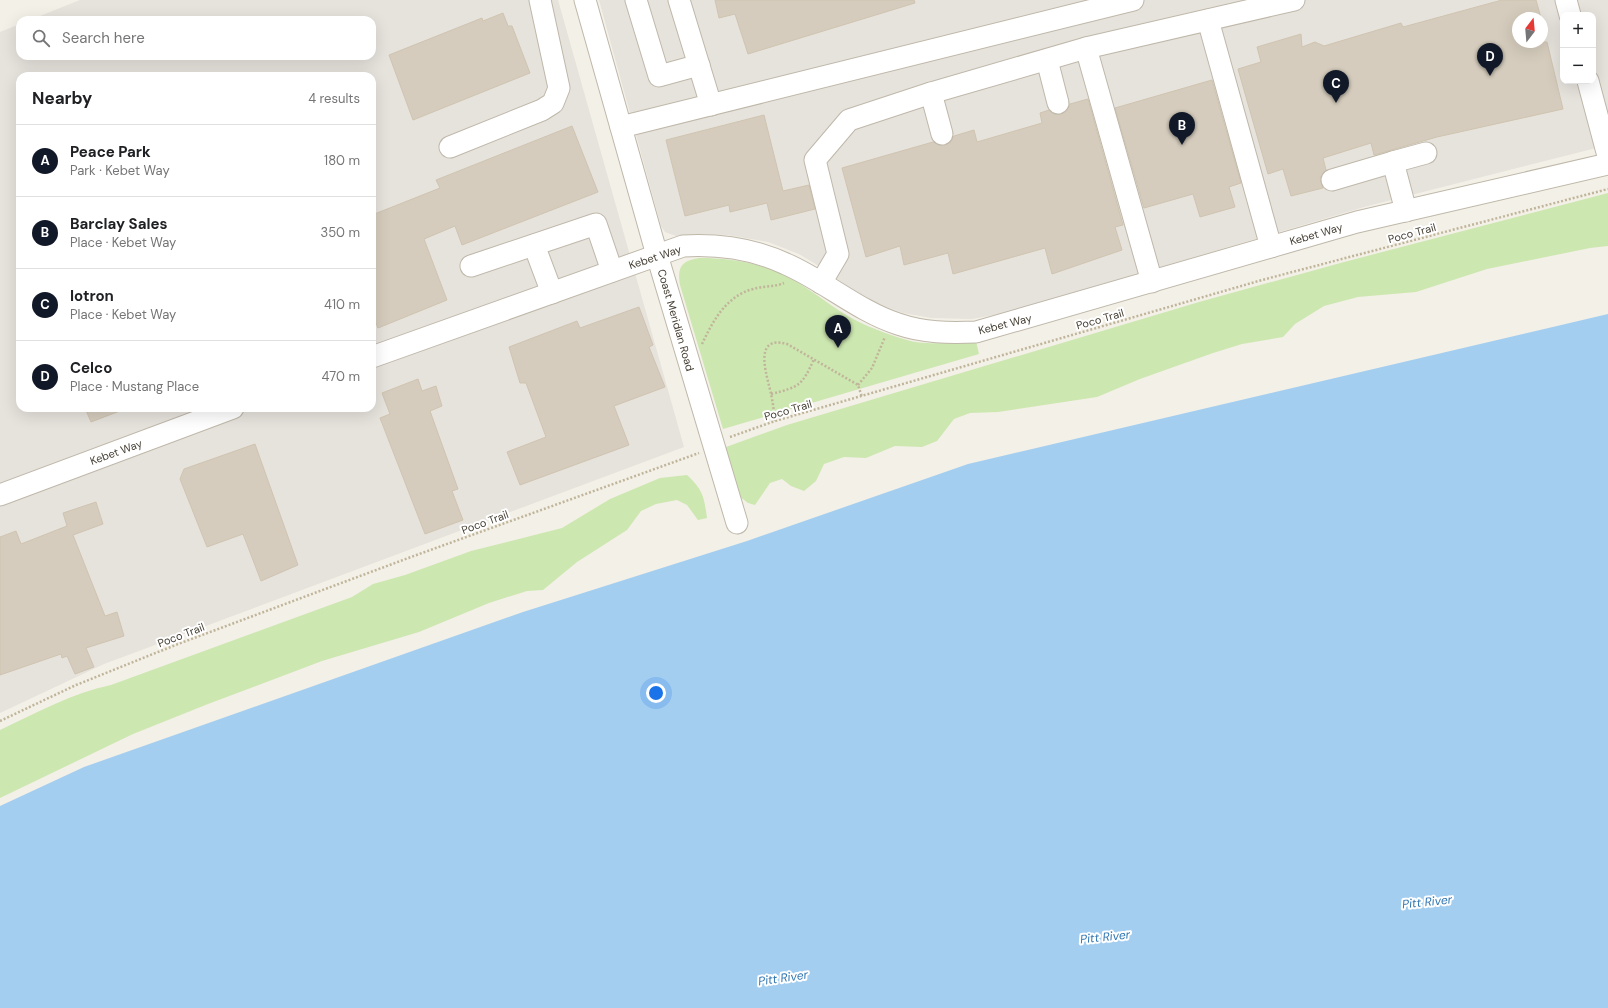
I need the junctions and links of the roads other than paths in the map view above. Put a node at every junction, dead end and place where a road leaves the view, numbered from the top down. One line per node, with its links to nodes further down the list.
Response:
1 (540, 0): 19 (street)
2 (585, 0): 17 (street, Coast Meridian Road)
3 (636, 0): 12 (street)
4 (679, 0): 12 (street)
5 (1133, 0): 16 (street)
6 (1294, 0): 9 (street)
7 (1566, 0): 8 (street)
8 (1569, 12)
9 (1208, 20): 10 (street); 27 (street)
10 (1086, 48): 11 (street); 31 (street)
11 (1047, 60): 14 (street); 15 (street)
12 (699, 65): 16 (street)
13 (1589, 84): 21 (street)
14 (931, 93): 18 (street); 32 (street)
15 (1058, 102)
16 (711, 105): 17 (street)
17 (621, 127): 28 (street, Coast Meridian Road)
18 (942, 134)
19 (450, 148)
20 (1426, 153): 22 (street)
21 (1608, 156)
22 (1393, 162): 24 (street); 25 (street)
23 (1608, 164): 25 (street, Kebet Way)
24 (1332, 180)
25 (1406, 211): 27 (street, Kebet Way)
26 (534, 245): 29 (street); 30 (street); 33 (street)
27 (1271, 247): 31 (street, Kebet Way)
28 (657, 255): 30 (street, Kebet Way); 32 (street, Kebet Way); 37 (street, Coast Meridian Road)
29 (472, 266)
30 (612, 271): 33 (street, Kebet Way)
31 (1152, 282): 32 (street, Kebet Way)
32 (821, 283)
33 (552, 293): 34 (street, Kebet Way)
34 (376, 356)
35 (222, 412): 36 (street, Kebet Way)
36 (0, 495)
37 (737, 523)

